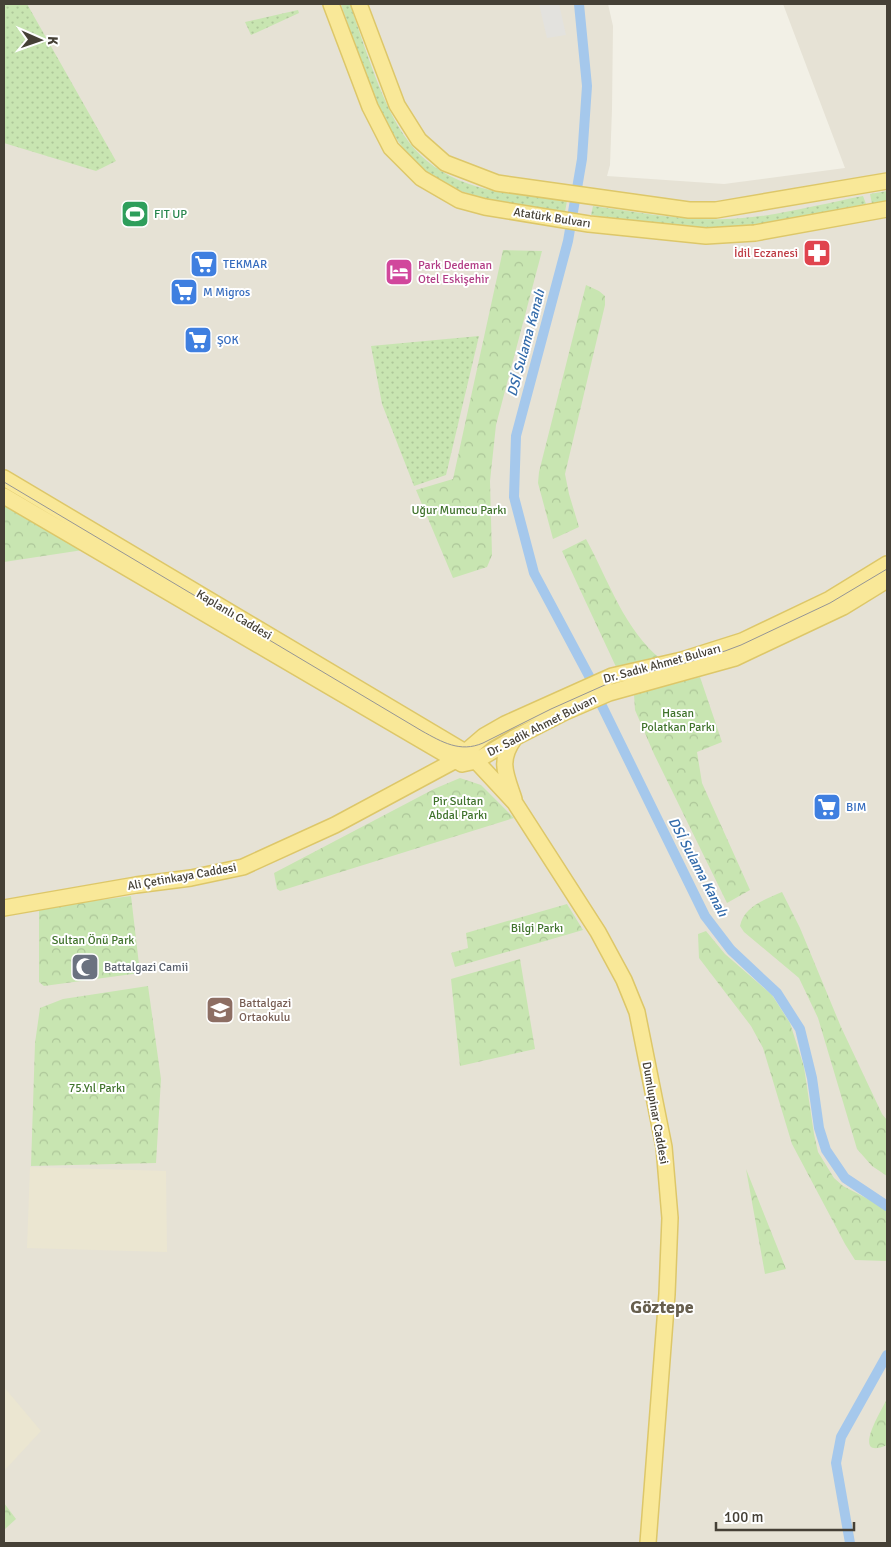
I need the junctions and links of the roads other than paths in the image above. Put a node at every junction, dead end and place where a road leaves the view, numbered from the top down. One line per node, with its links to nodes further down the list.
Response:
1 (331, 4): 4 (main road, Atatürk Bulvarı)
2 (359, 4): 3 (main road, Atatürk Bulvarı)
3 (887, 182)
4 (887, 209)
5 (4, 478): 11 (main road, Kaplanlı Caddesi)
6 (4, 496): 11 (main road, Kaplanlı Caddesi)
7 (887, 564): 11 (main road, Dr. Sadık Ahmet Bulvarı)
8 (887, 580): 9 (main road, Dr. Sadık Ahmet Bulvarı)
9 (609, 692): 10 (main road, Dr. Sadik Ahmet Bulvarı)
10 (514, 738): 11 (main road, Dr. Sadik Ahmet Bulvarı); 12 (main road)
11 (466, 758): 12 (main road, Dumlupinar Caddesi); 13 (main road, Ali Çetinkaya Caddesi)
12 (515, 803): 14 (main road, Dumlupinar Caddesi)
13 (4, 908)
14 (648, 1543)

